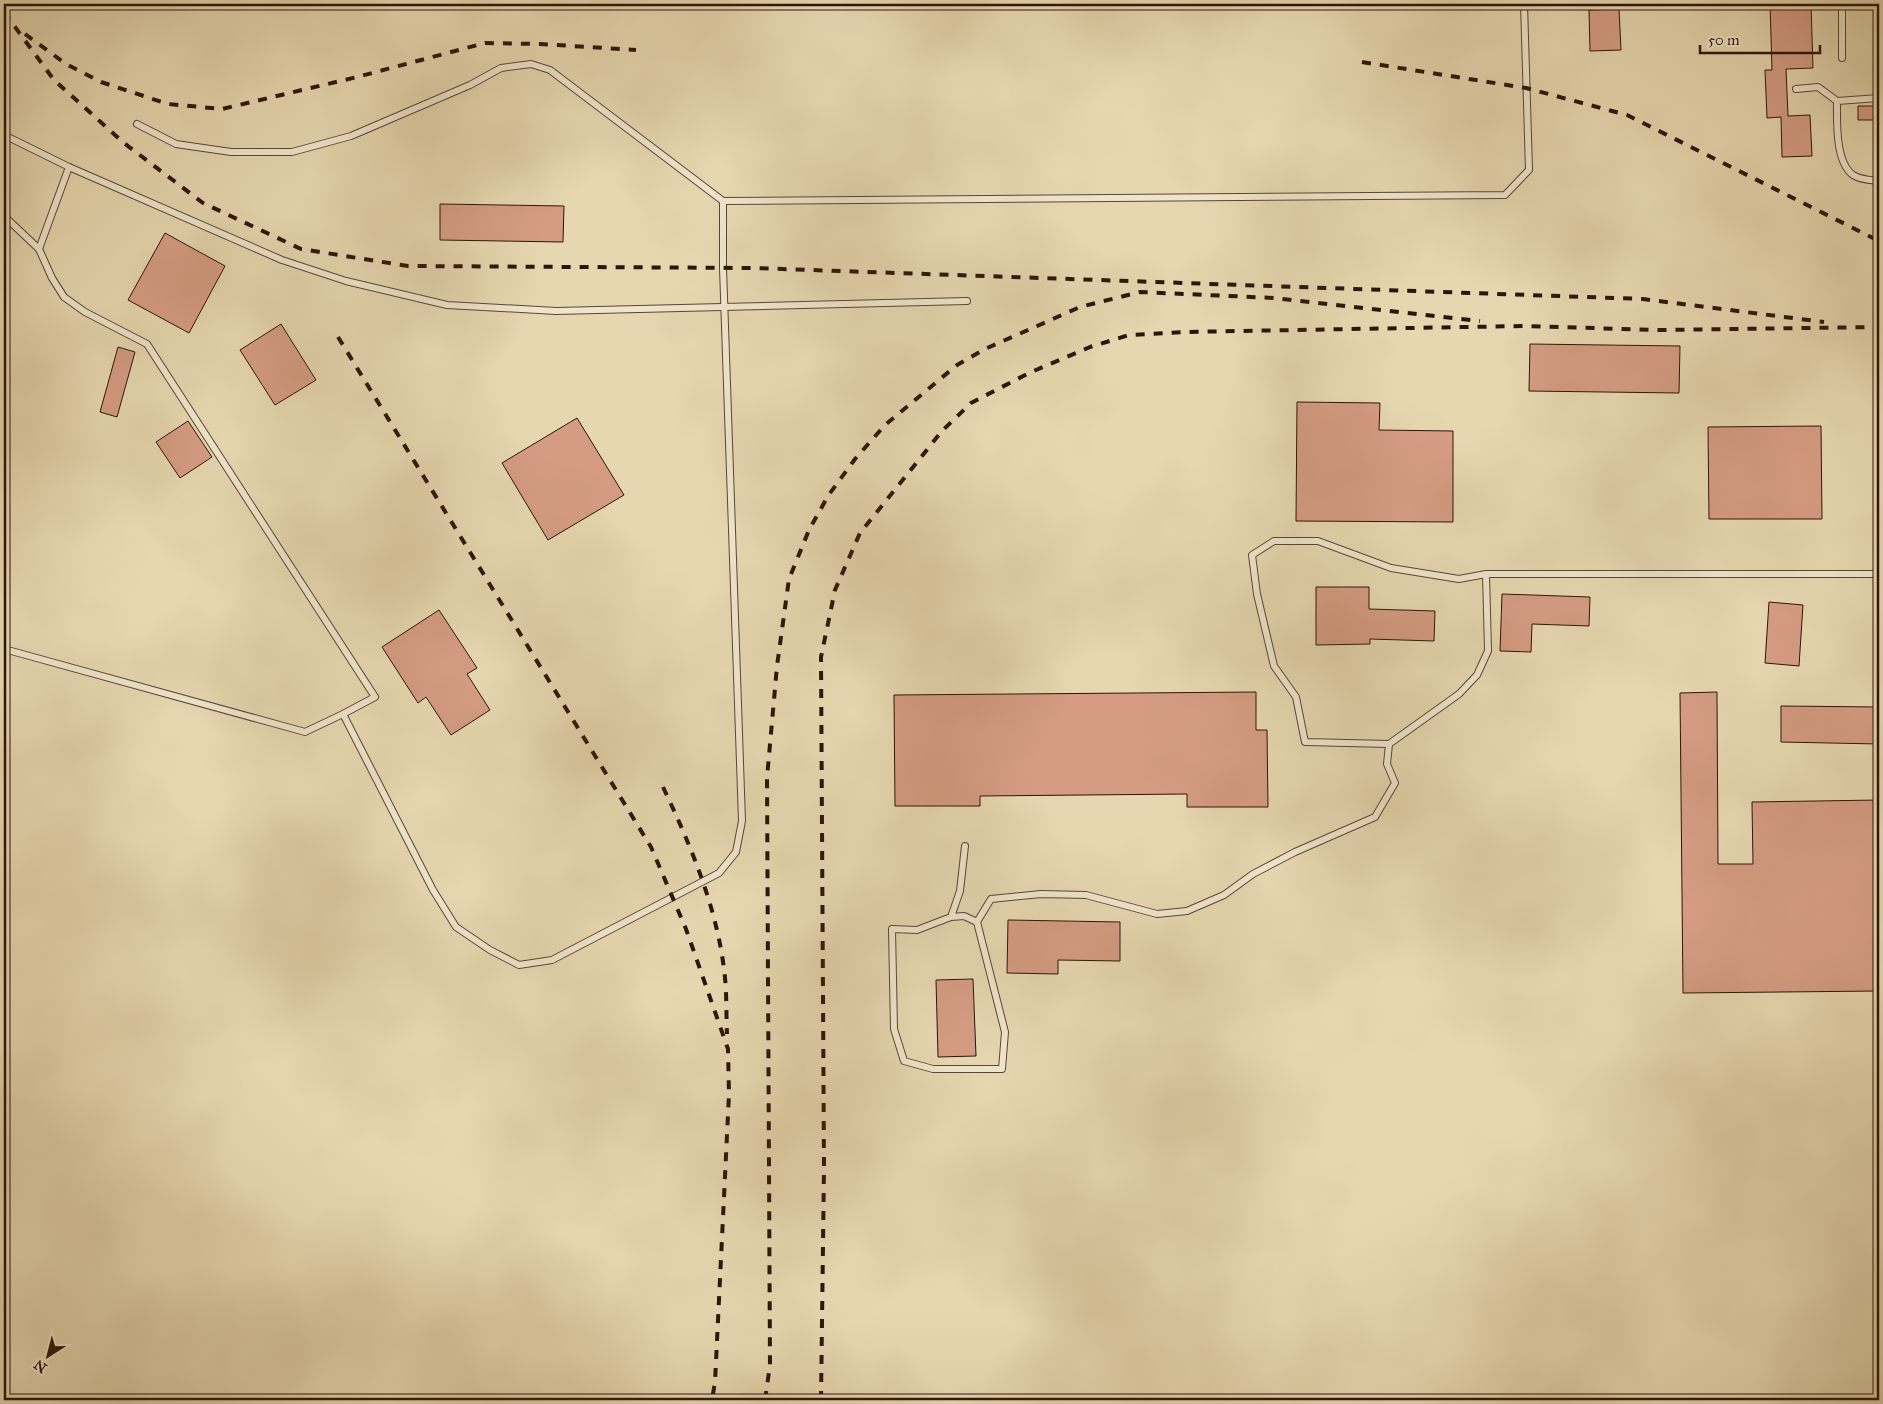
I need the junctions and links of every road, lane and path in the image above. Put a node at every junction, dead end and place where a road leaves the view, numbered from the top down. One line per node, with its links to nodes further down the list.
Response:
1 (1524, 4): 11 (lane)
2 (1842, 4): 3 (lane)
3 (1842, 58)
4 (1796, 89): 6 (lane)
5 (1879, 98): 6 (lane)
6 (1837, 101): 10 (lane)
7 (137, 124): 11 (lane)
8 (4, 134): 9 (lane)
9 (69, 167): 13 (lane); 15 (lane)
10 (1879, 181)
11 (723, 201): 15 (lane)
12 (4, 216): 13 (lane)
13 (39, 249): 19 (lane)
14 (967, 301): 15 (lane)
15 (724, 307): 19 (lane)
16 (1486, 574): 17 (lane); 20 (lane); 20 (lane)
17 (1879, 574)
18 (4, 649): 19 (lane)
19 (343, 714)
20 (1389, 744): 23 (lane)
21 (965, 846): 22 (lane)
22 (951, 917): 23 (lane); 23 (lane)
23 (977, 922)

